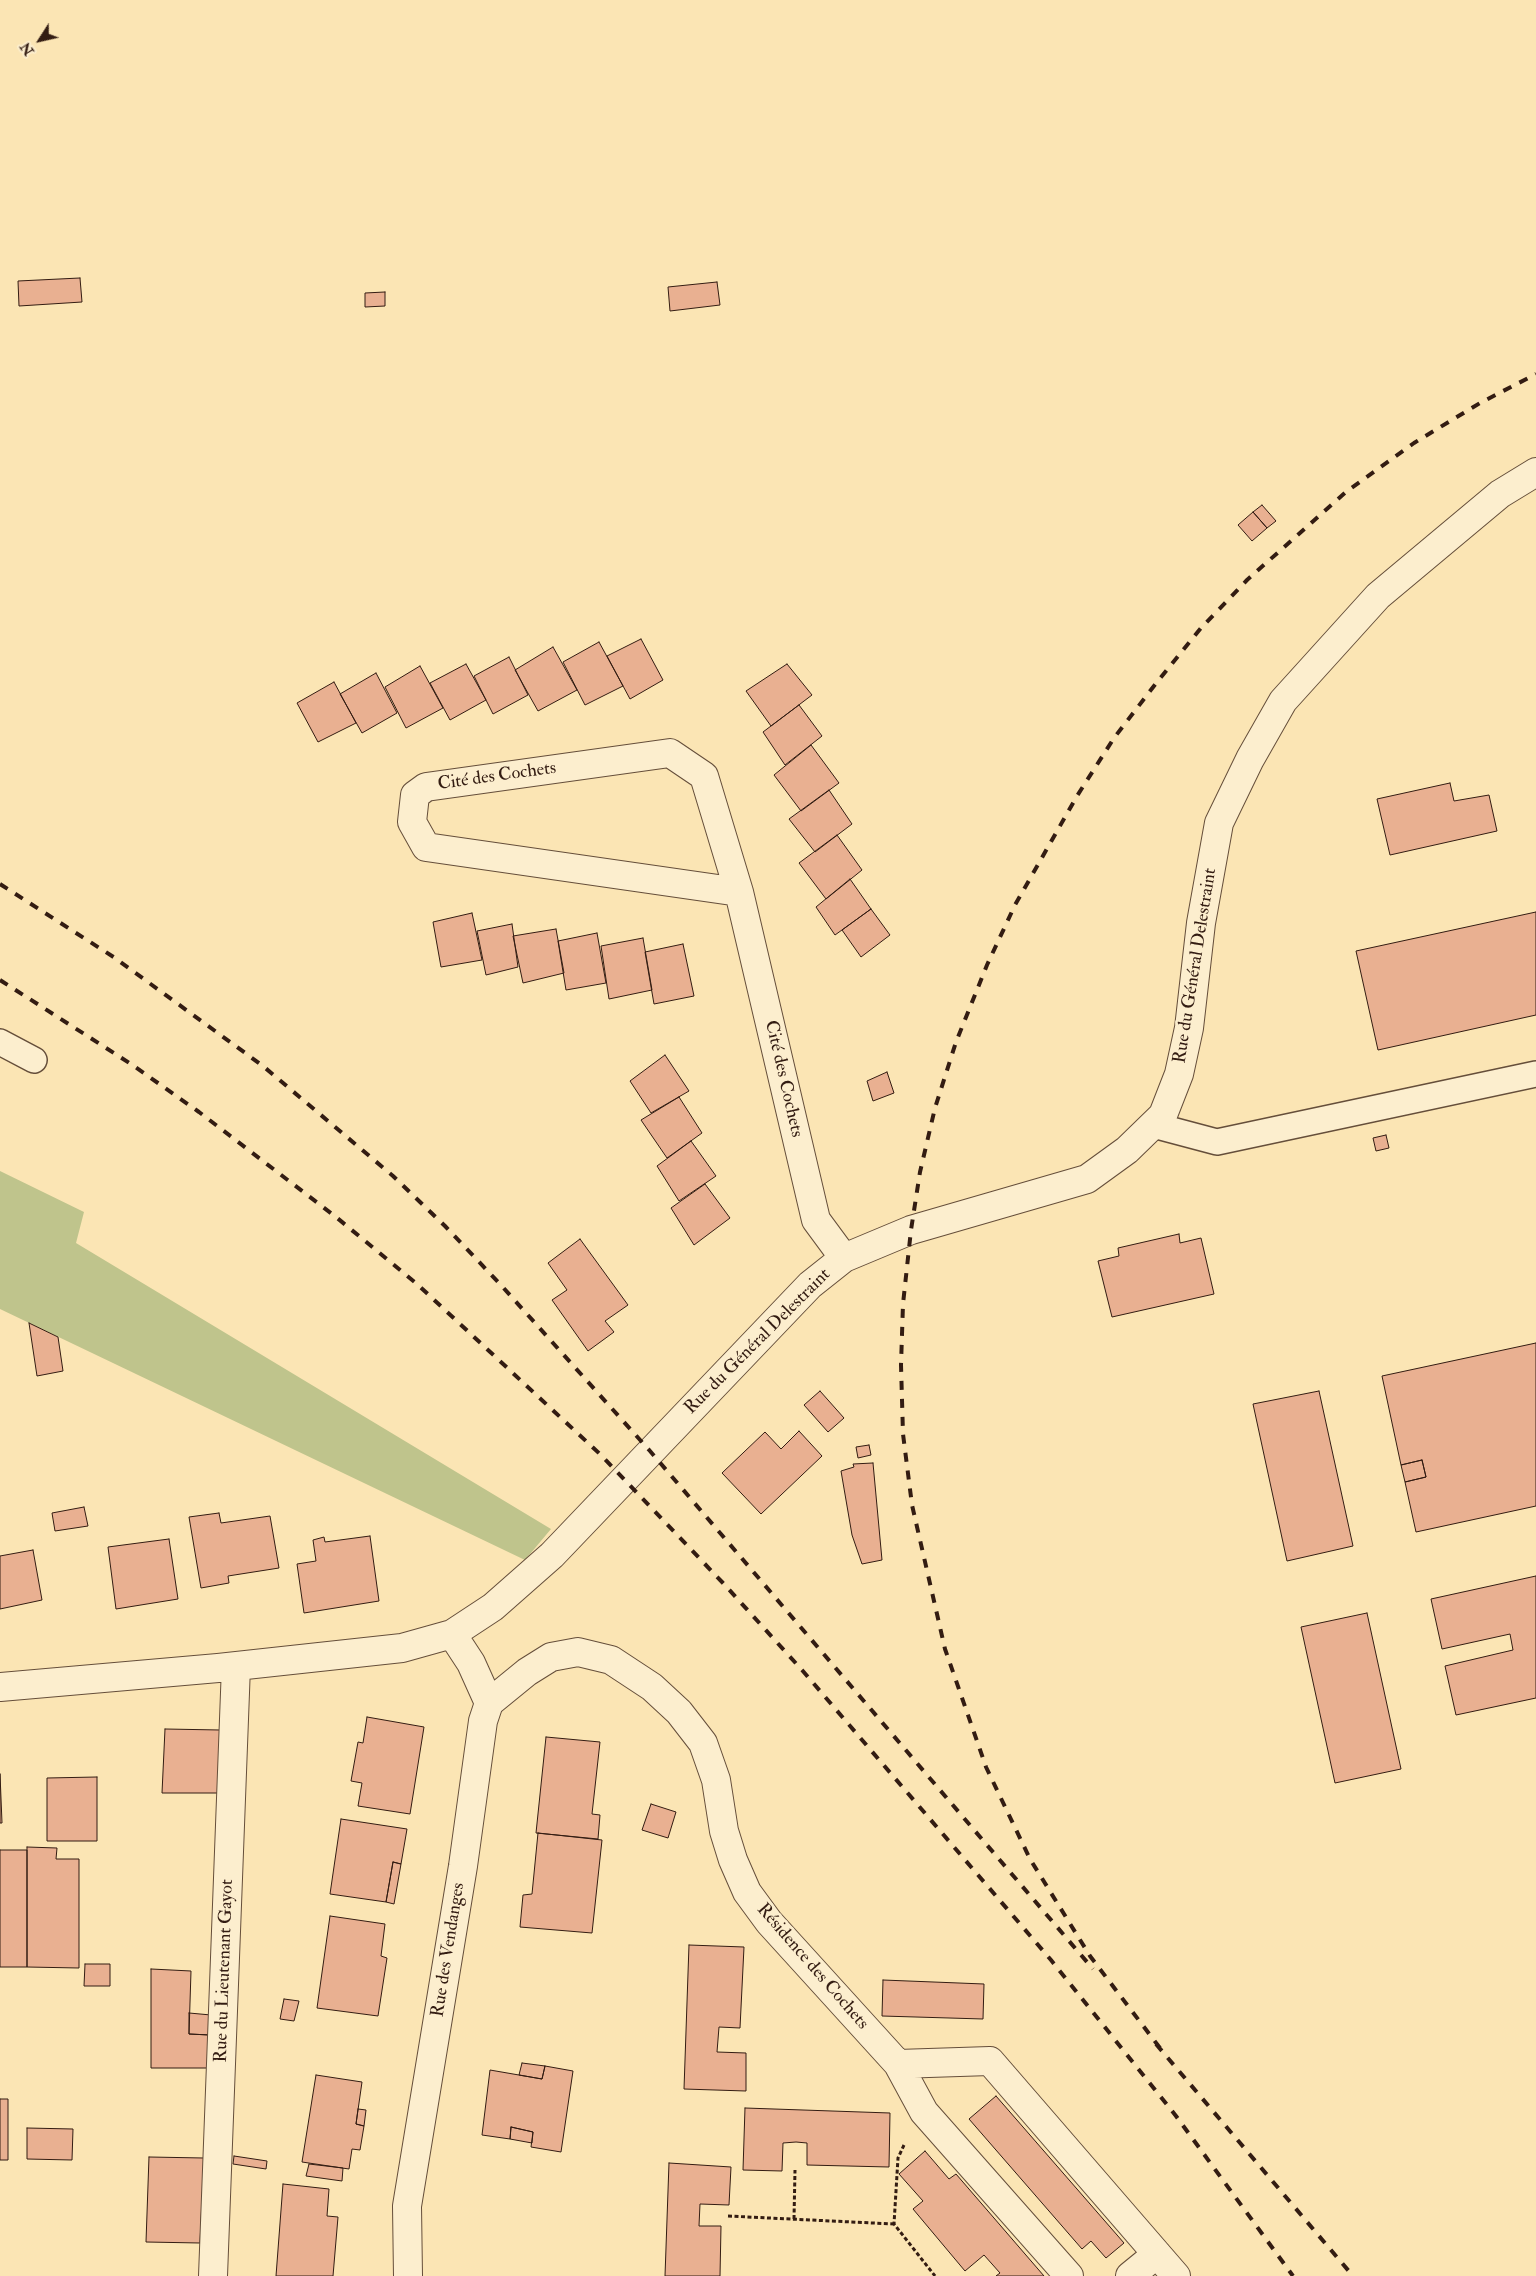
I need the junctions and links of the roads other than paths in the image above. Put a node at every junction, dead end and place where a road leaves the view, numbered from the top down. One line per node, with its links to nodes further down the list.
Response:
1 (1536, 472): 6 (street, Rue du Général Delestraint)
2 (739, 892): 2 (street, Cité des Cochets); 7 (street, Cité des Cochets)
3 (0, 1042): 4 (lane)
4 (34, 1060)
5 (1536, 1074): 6 (lane)
6 (1153, 1125): 7 (street, Rue du Général Delestraint)
7 (844, 1258): 8 (street, Rue du Général Delestraint)
8 (452, 1634): 9 (street); 11 (street)
9 (236, 1666): 10 (street); 14 (street, Rue du Lieutenant Gayot)
10 (0, 1686)
11 (489, 1703): 12 (street, Résidence des Cochets); 15 (street, Rue des Vendanges)
12 (898, 2064): 13 (street); 16 (street, Résidence des Cochets)
13 (1157, 2254): 17 (street); 18 (street)
14 (213, 2276)
15 (408, 2276)
16 (1069, 2276)
17 (1130, 2276)
18 (1176, 2276)

